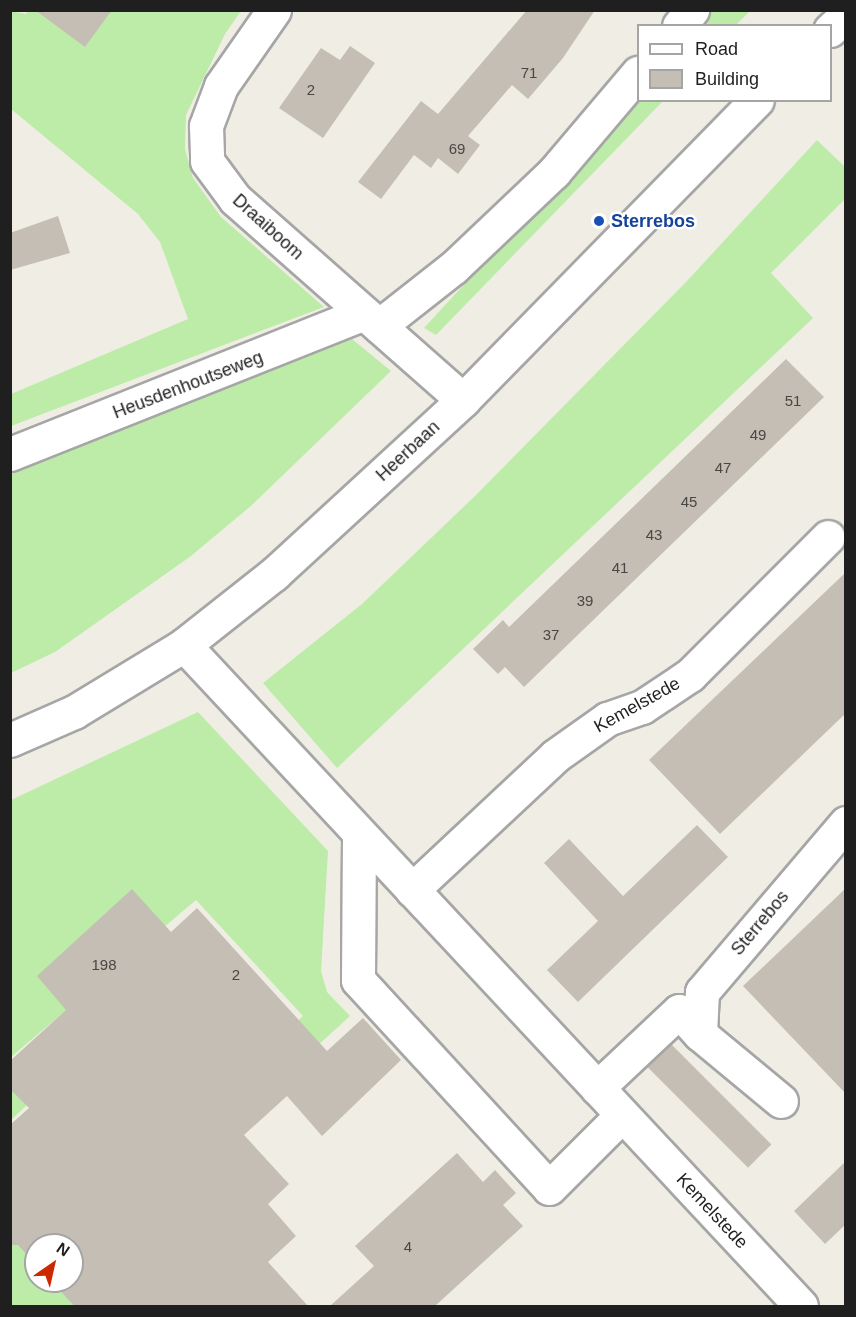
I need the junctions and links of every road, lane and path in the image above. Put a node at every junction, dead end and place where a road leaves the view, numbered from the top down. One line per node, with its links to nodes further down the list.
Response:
1 (274, 10): 10 (street, Draaiboom)
2 (692, 10): 5 (street)
3 (839, 10): 6 (street)
4 (846, 15): 7 (street)
5 (681, 24)
6 (828, 24)
7 (832, 29)
8 (637, 75): 10 (street, Heusdenhoutseweg)
9 (755, 102): 11 (street, Heerbaan)
10 (372, 319): 11 (street, Draaiboom); 12 (street, Heusdenhoutseweg)
11 (463, 400): 14 (street, Heerbaan)
12 (10, 454)
13 (828, 537): 18 (street, Kemelstede)
14 (184, 645): 15 (street, Heerbaan); 17 (street, Kemelstede)
15 (10, 740)
16 (846, 823): 19 (street, Sterrebos)
17 (359, 836): 18 (street, Kemelstede); 22 (street)
18 (412, 890): 20 (street, Kemelstede)
19 (700, 1034): 20 (street); 21 (street)
20 (597, 1088): 22 (street, Kemelstede)
21 (781, 1101)
22 (622, 1115): 23 (street, Kemelstede)
23 (801, 1306)

